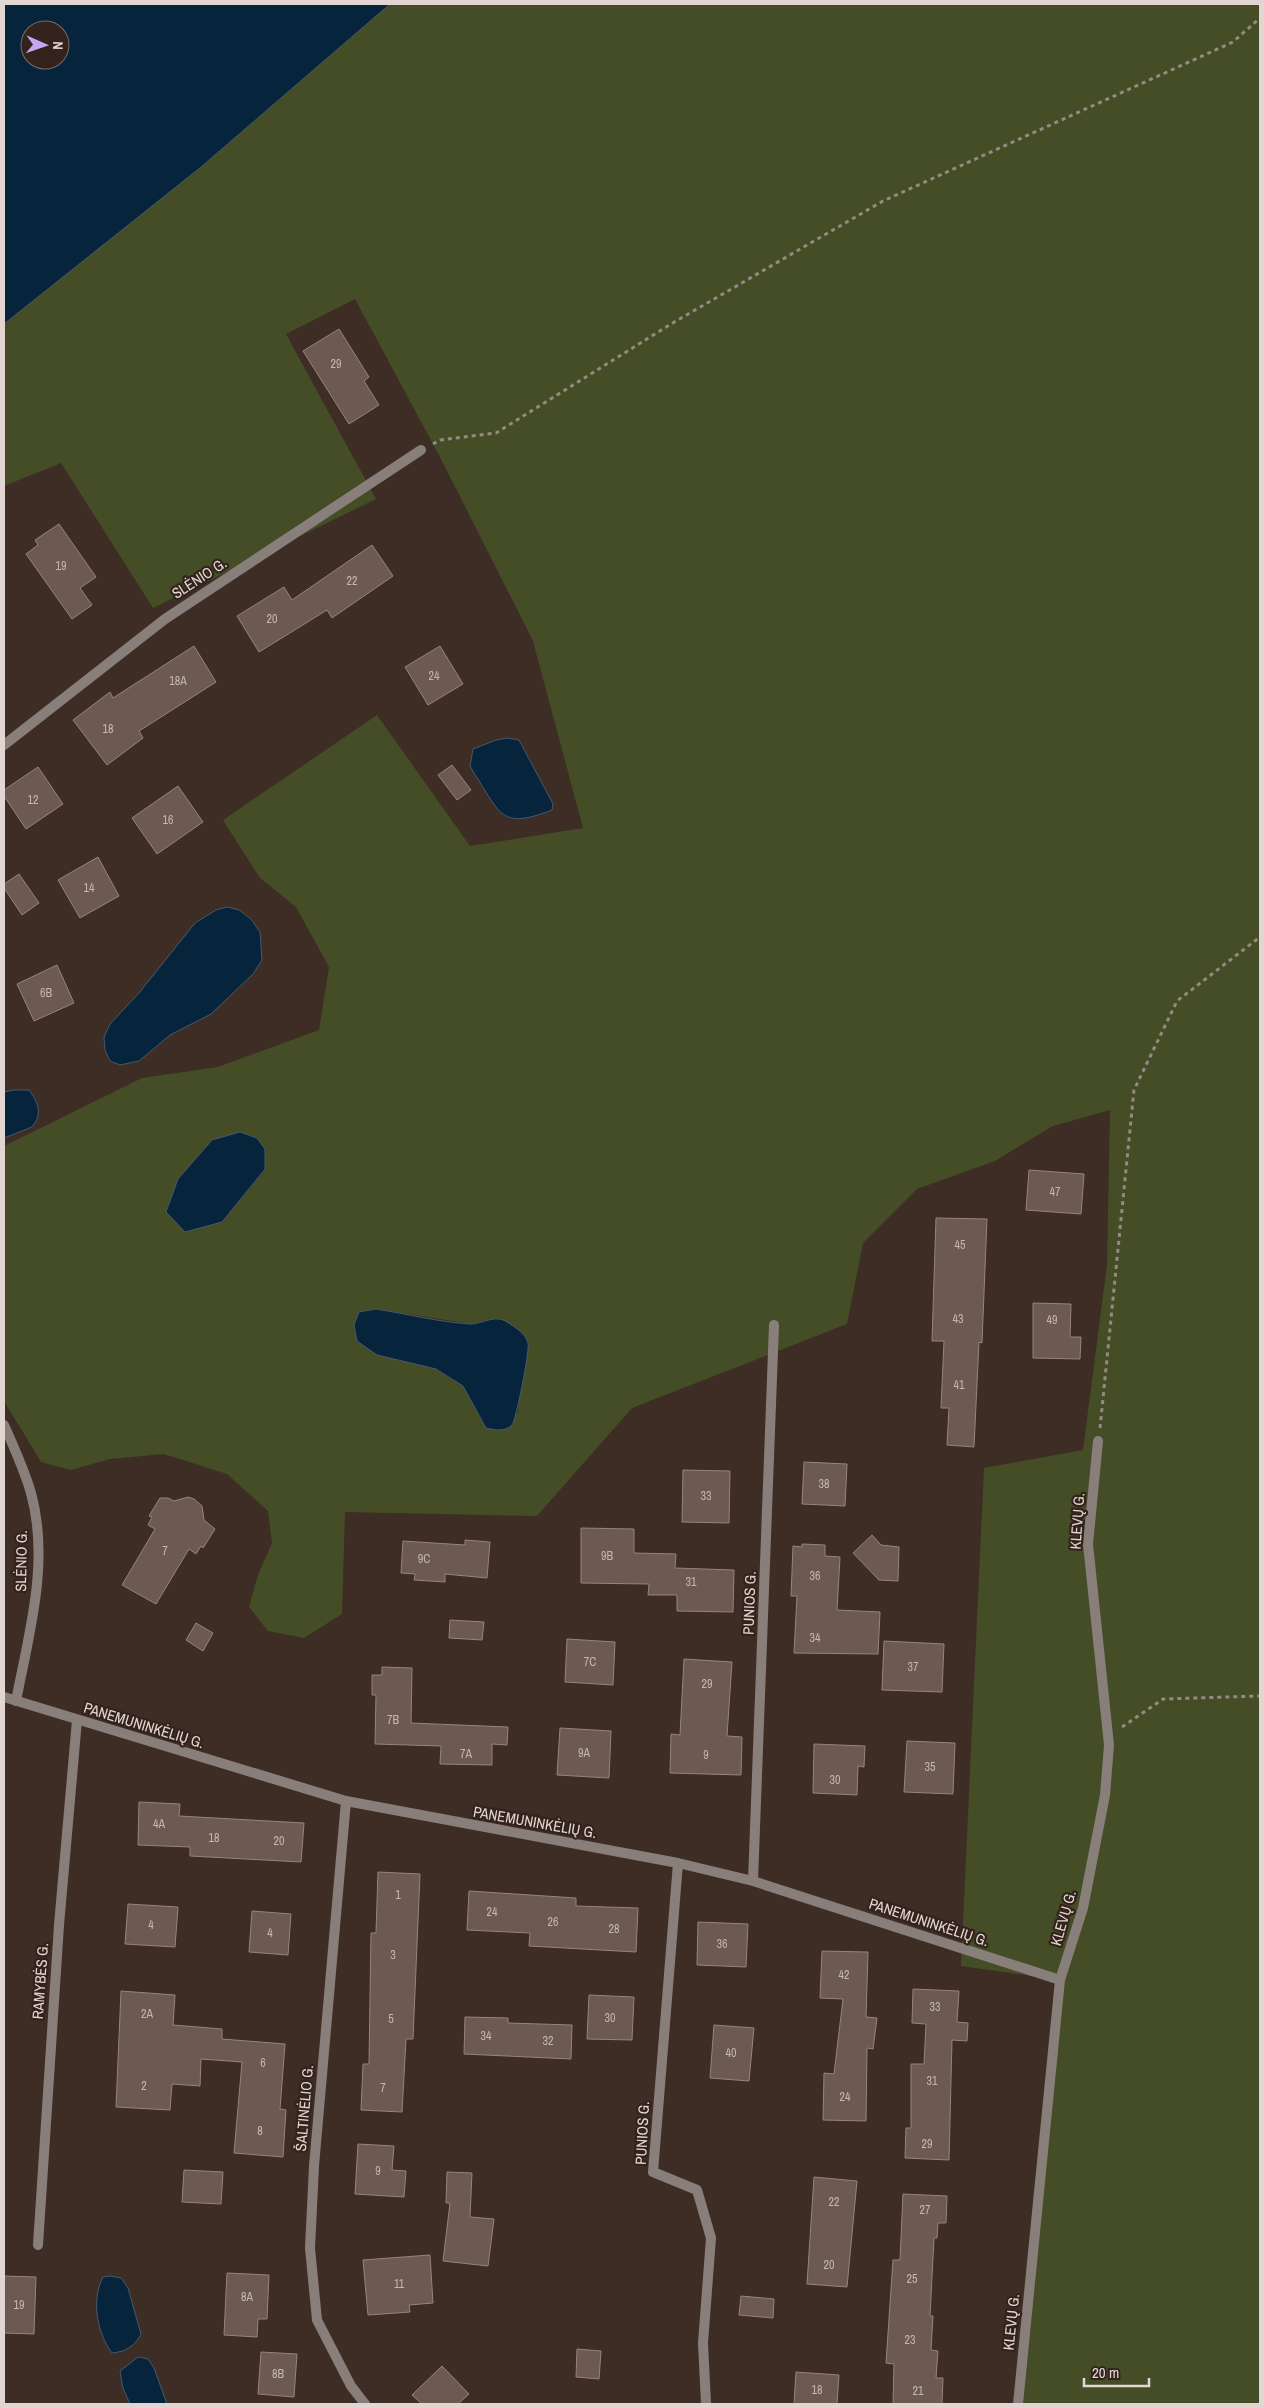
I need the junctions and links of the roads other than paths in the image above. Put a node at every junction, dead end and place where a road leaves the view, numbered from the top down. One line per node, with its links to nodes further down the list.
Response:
1 (421, 450): 2 (street, SLĖNIO G.)
2 (4, 745)
3 (774, 1325): 11 (street, PUNIOS G.)
4 (4, 1425): 7 (street, SLĖNIO G.)
5 (1098, 1441): 12 (street, KLEVŲ G.)
6 (4, 1697): 7 (street, PANEMUNINKĖLIŲ G.)
7 (16, 1701): 8 (street, PANEMUNINKĖLIŲ G.)
8 (76, 1720): 9 (street, PANEMUNINKĖLIŲ G.); 13 (street, RAMYBĖS G.)
9 (346, 1802): 10 (street, PANEMUNINKĖLIŲ G.); 14 (street, ŠALTINĖLIO G.)
10 (678, 1863): 11 (street, PANEMUNINKĖLIŲ G.); 15 (street, PUNIOS G.)
11 (753, 1881): 12 (street, PANEMUNINKĖLIŲ G.)
12 (1060, 1980): 16 (street, KLEVŲ G.)
13 (38, 2245)
14 (365, 2404)
15 (706, 2404)
16 (1018, 2404)

